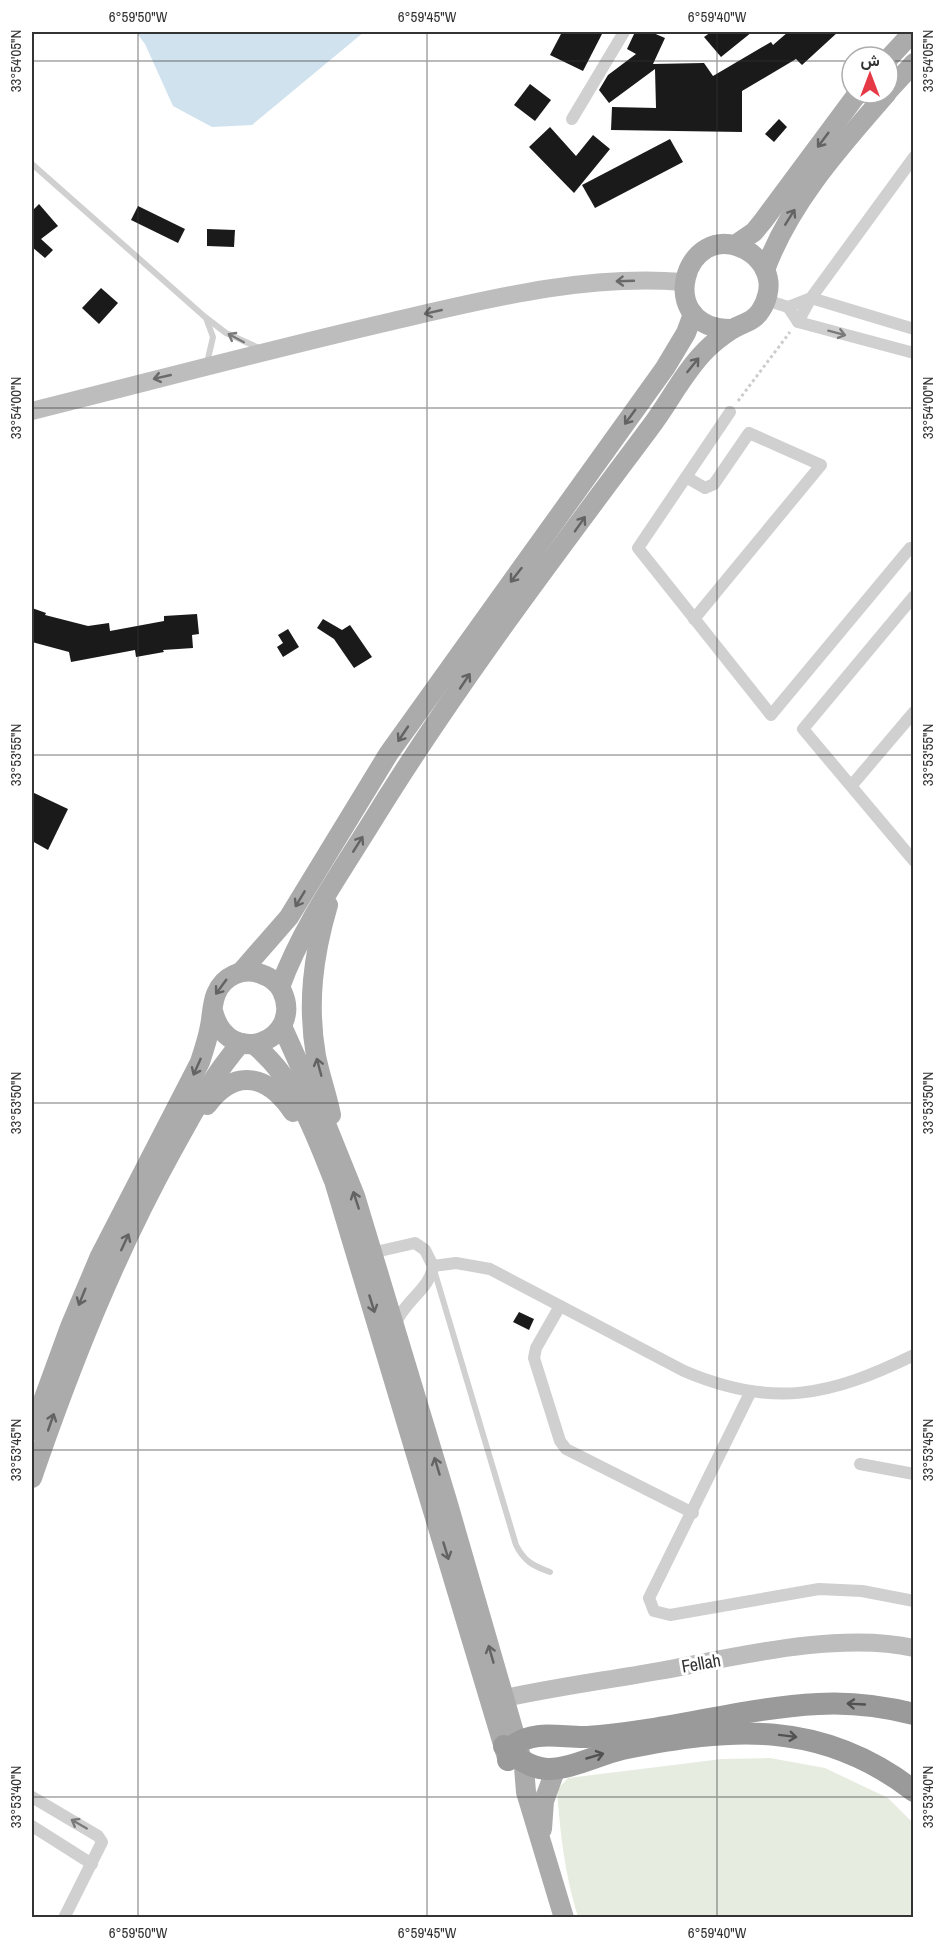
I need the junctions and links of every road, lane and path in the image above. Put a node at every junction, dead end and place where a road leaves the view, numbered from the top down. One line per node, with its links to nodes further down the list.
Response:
1 (624, 32): 8 (street)
2 (913, 32): 3 (main road)
3 (900, 46)
4 (914, 63): 5 (main road)
5 (900, 78)
6 (849, 105): 11 (main road, one-way to 11)
7 (877, 105): 12 (main road, one-way to 7)
8 (572, 119)
9 (914, 158): 14 (street)
10 (32, 164): 18 (lane)
11 (735, 245): 12 (main road); 13 (main road)
12 (765, 270): 15 (main road)
13 (683, 282): 17 (main road); 22 (main road, one-way to 22)
14 (811, 298): 16 (street); 19 (street); 21 (street)
15 (766, 300): 16 (street); 20 (main road)
16 (788, 307): 19 (street)
17 (693, 314): 20 (main road); 35 (main road, one-way to 35)
18 (206, 317): 22 (lane, one-way to 18); 24 (lane)
19 (798, 322): 23 (street, one-way to 23); 26 (path)
20 (733, 329): 34 (main road, one-way to 20)
21 (914, 329)
22 (271, 351): 24 (main road)
23 (914, 353)
24 (206, 367): 25 (main road, one-way to 25)
25 (32, 411)
26 (730, 412): 27 (street)
27 (686, 477): 30 (street); 30 (street)
28 (910, 548): 30 (street)
29 (914, 596): 32 (street)
30 (694, 619)
31 (914, 712): 32 (street)
32 (852, 785): 33 (street)
33 (914, 861)
34 (343, 868): 36 (main road); 40 (main road, one-way to 34)
35 (241, 972): 36 (main road); 37 (main road, one-way to 37)
36 (280, 987): 38 (main road)
37 (213, 1011): 39 (main road); 48 (main road, one-way to 48)
38 (282, 1026): 39 (main road); 40 (main road)
39 (247, 1044): 40 (main road); 41 (main road)
40 (329, 1149): 41 (main road); 42 (main road, one-way to 40); 56 (main road, one-way to 56)
41 (171, 1153): 51 (main road, one-way to 41)
42 (371, 1253): 43 (street); 45 (main road)
43 (433, 1266): 44 (street); 45 (street); 53 (lane)
44 (560, 1306): 47 (street); 52 (street)
45 (394, 1325): 56 (main road, one-way to 45)
46 (914, 1355): 47 (street)
47 (751, 1391): 52 (street)
48 (32, 1431)
49 (860, 1464): 50 (street)
50 (914, 1474)
51 (32, 1478)
52 (693, 1513): 54 (street)
53 (550, 1572)
54 (914, 1600)
55 (914, 1648): 56 (main road, Fellah)
56 (497, 1700): 58 (main road)
57 (914, 1714): 58 (highway, one-way to 58)
58 (512, 1748): 59 (highway); 63 (main road)
59 (556, 1768): 60 (highway, one-way to 60); 63 (main road)
60 (914, 1791)
61 (32, 1797): 64 (street, one-way to 61)
62 (32, 1826): 64 (street)
63 (544, 1852): 66 (main road)
64 (92, 1864): 65 (street)
65 (64, 1917)
66 (564, 1917)

